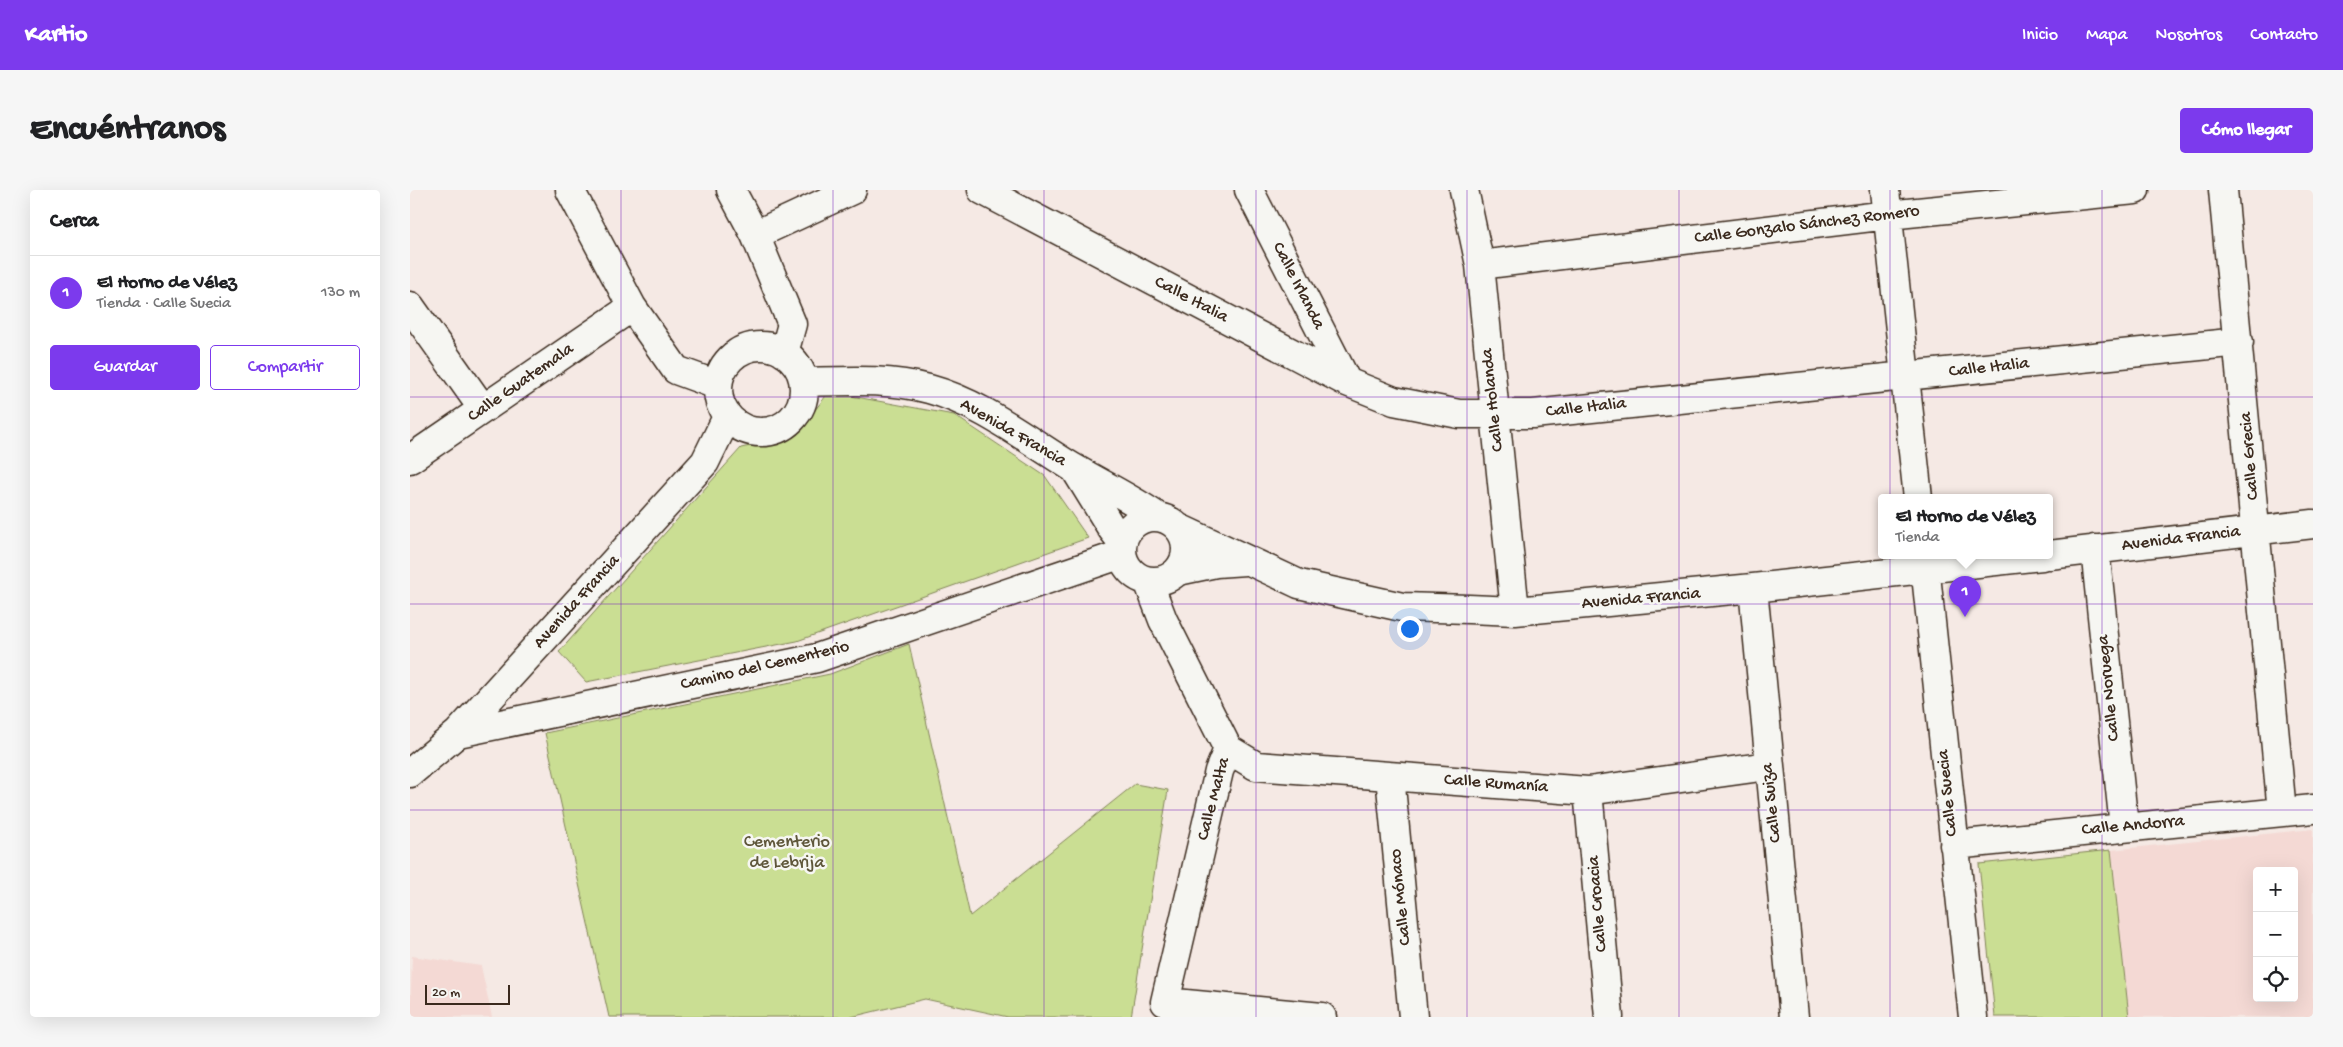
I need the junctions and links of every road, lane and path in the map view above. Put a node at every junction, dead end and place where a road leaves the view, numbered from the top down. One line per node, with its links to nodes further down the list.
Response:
1 (570, 190): 13 (street)
2 (731, 190): 10 (street)
3 (852, 190): 10 (street)
4 (982, 190): 18 (street, Calle Italia)
5 (1249, 190): 18 (street, Calle Irlanda)
6 (1464, 190): 11 (street, Calle Holanda)
7 (2135, 190): 9 (street, Calle Gonzalo Sánchez Romero)
8 (2223, 190): 14 (street, Calle Grecia)
9 (1886, 203): 11 (street, Calle Gonzalo Sánchez Romero); 16 (street)
10 (755, 235): 15 (street)
11 (1480, 265): 21 (street, Calle Holanda)
12 (410, 306): 20 (street)
13 (632, 306): 19 (street); 20 (street, Calle Guatemala)
14 (2238, 342): 16 (street, Calle Italia); 28 (street, Calle Grecia)
15 (784, 353): 17 (street); 19 (street)
16 (1905, 376): 21 (street, Calle Italia); 25 (street)
17 (804, 382): 22 (street); 24 (street, Avenida Francia)
18 (1347, 382): 21 (street, Calle Italia)
19 (717, 386): 22 (street)
20 (483, 410): 23 (street, Calle Guatemala)
21 (1494, 415): 38 (street, Calle Holanda)
22 (727, 417): 39 (street, Avenida Francia)
23 (410, 459)
24 (1074, 468): 26 (street, Avenida Francia); 29 (street, Avenida Francia)
25 (1918, 494)
26 (1168, 522): 29 (street); 33 (street, Avenida Francia); 35 (street)
27 (2313, 524): 28 (street, Avenida Francia)
28 (2257, 530): 30 (street, Avenida Francia); 46 (street, Calle Grecia)
29 (1122, 548): 36 (street); 39 (street, Camino del Cementerio)
30 (2095, 550): 31 (street, Avenida Francia); 47 (street, Calle Noruega)
31 (2053, 555)
32 (1984, 559): 34 (street, Avenida Francia)
33 (1246, 561): 35 (street, Avenida Francia); 38 (street, Avenida Francia)
34 (1925, 562): 37 (street, Avenida Francia); 48 (street, Calle Suecia)
35 (1178, 571): 36 (street)
36 (1148, 581): 40 (street, Calle Malta)
37 (1752, 588): 38 (street, Avenida Francia); 41 (street, Calle Suiza)
38 (1515, 611)
39 (458, 733): 42 (street, Avenida Francia)
40 (1228, 749): 43 (street, Calle Rumanía); 49 (street, Calle Malta)
41 (1768, 766): 44 (street, Calle Rumanía); 52 (street, Calle Suiza)
42 (410, 773)
43 (1390, 776): 44 (street, Calle Rumanía); 50 (street, Calle Mónaco)
44 (1588, 791): 51 (street, Calle Croacia)
45 (2313, 809): 46 (street, Calle Andorra)
46 (2282, 812): 47 (street, Calle Andorra)
47 (2124, 827): 48 (street, Calle Andorra)
48 (1954, 845): 53 (street, Calle Suecia)
49 (1322, 1017)
50 (1413, 1017)
51 (1609, 1017)
52 (1794, 1017)
53 (1973, 1017)

